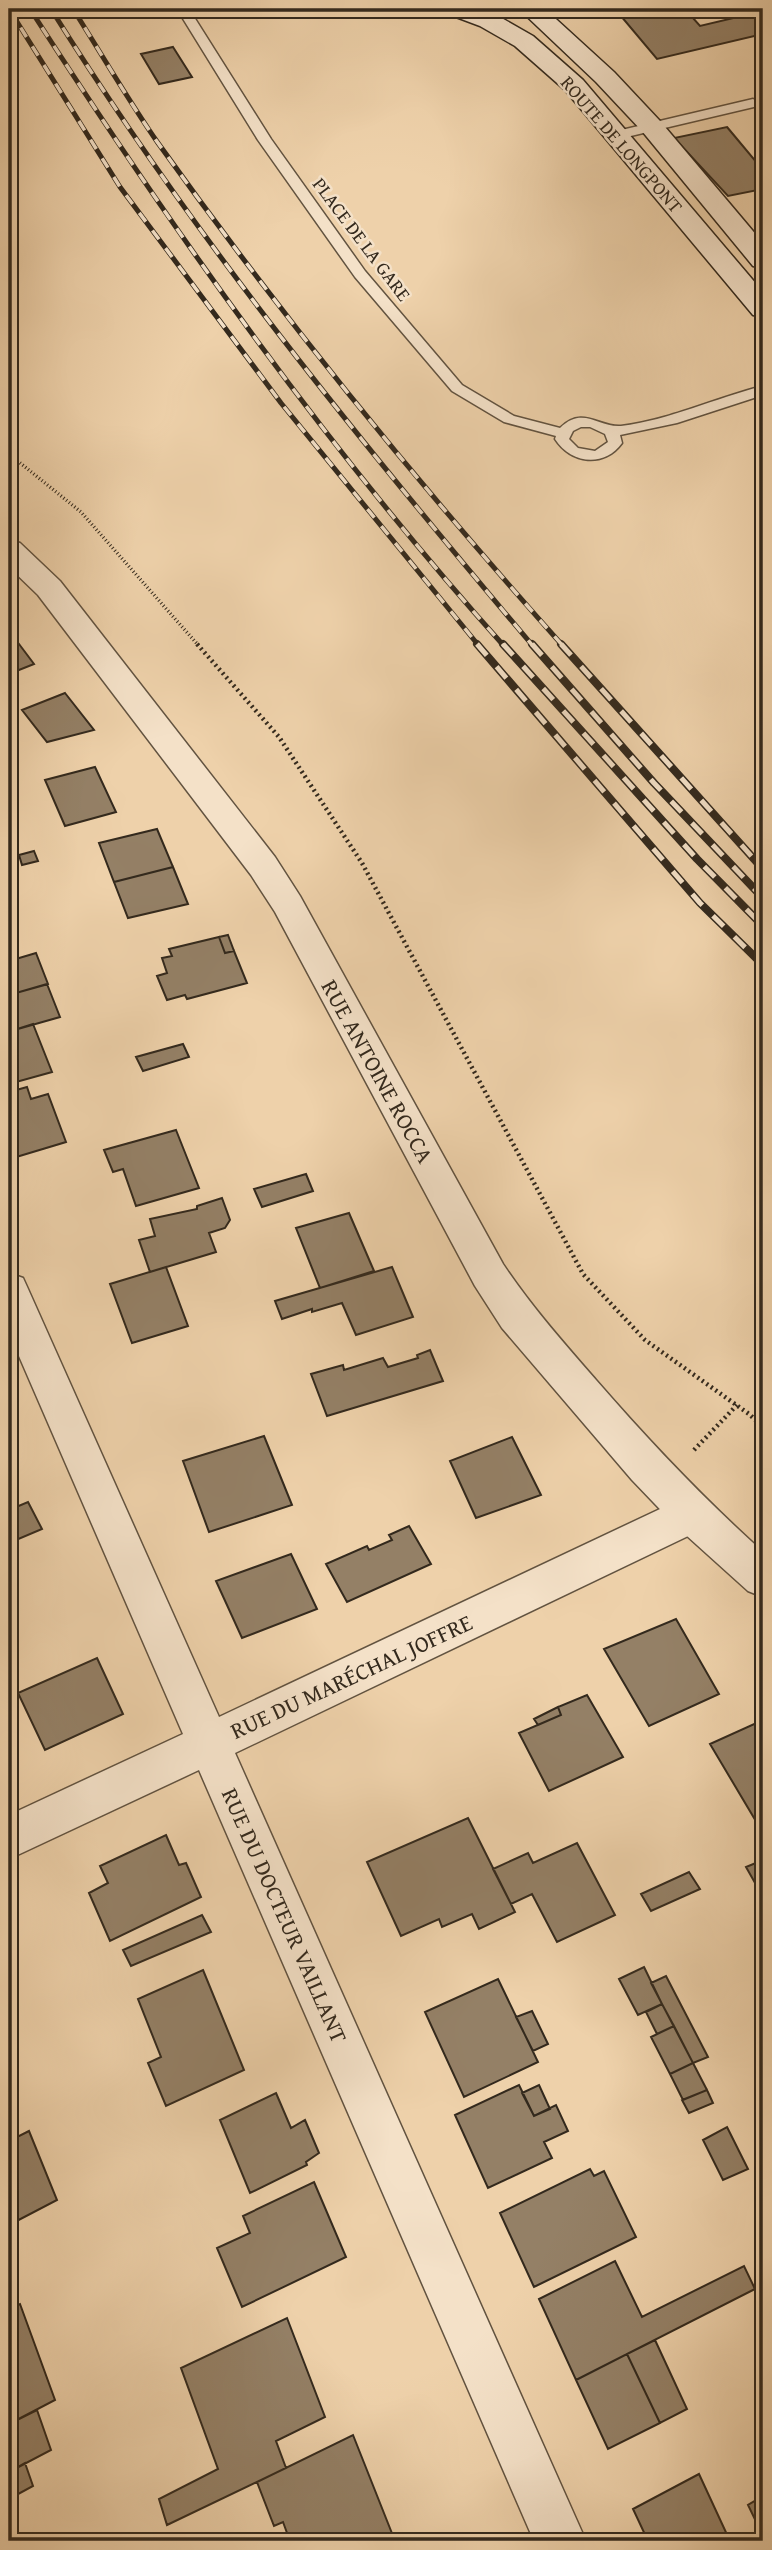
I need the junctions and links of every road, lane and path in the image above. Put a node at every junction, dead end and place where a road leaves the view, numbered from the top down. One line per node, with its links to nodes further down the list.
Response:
1 (183, 9): 11 (lane, PLACE DE LA GARE)
2 (457, 9): 6 (street, ROUTE DE LONGPONT)
3 (531, 9): 5 (street, ROUTE DE LONGPONT)
4 (753, 103): 5 (lane)
5 (651, 126): 6 (lane); 7 (street, ROUTE DE LONGPONT)
6 (618, 135): 8 (street, ROUTE DE LONGPONT)
7 (763, 260)
8 (763, 309)
9 (763, 390): 10 (lane)
10 (612, 431): 11 (lane); 11 (lane)
11 (563, 433)
12 (9, 454): 15 (path)
13 (10, 552): 17 (street, RUE ANTOINE ROCCA)
14 (9, 1289): 20 (street, RUE DU DOCTEUR VAILLANT)
15 (737, 1405): 16 (path); 17 (path)
16 (763, 1427)
17 (662, 1483): 18 (street, RUE ANTOINE ROCCA)
18 (692, 1514): 19 (street, RUE ANTOINE ROCCA); 20 (street, RUE DU MARÉCHAL JOFFRE)
19 (763, 1578)
20 (209, 1743): 21 (street, RUE DU MARÉCHAL JOFFRE); 22 (street, RUE DU DOCTEUR VAILLANT)
21 (9, 1838)
22 (560, 2541)

